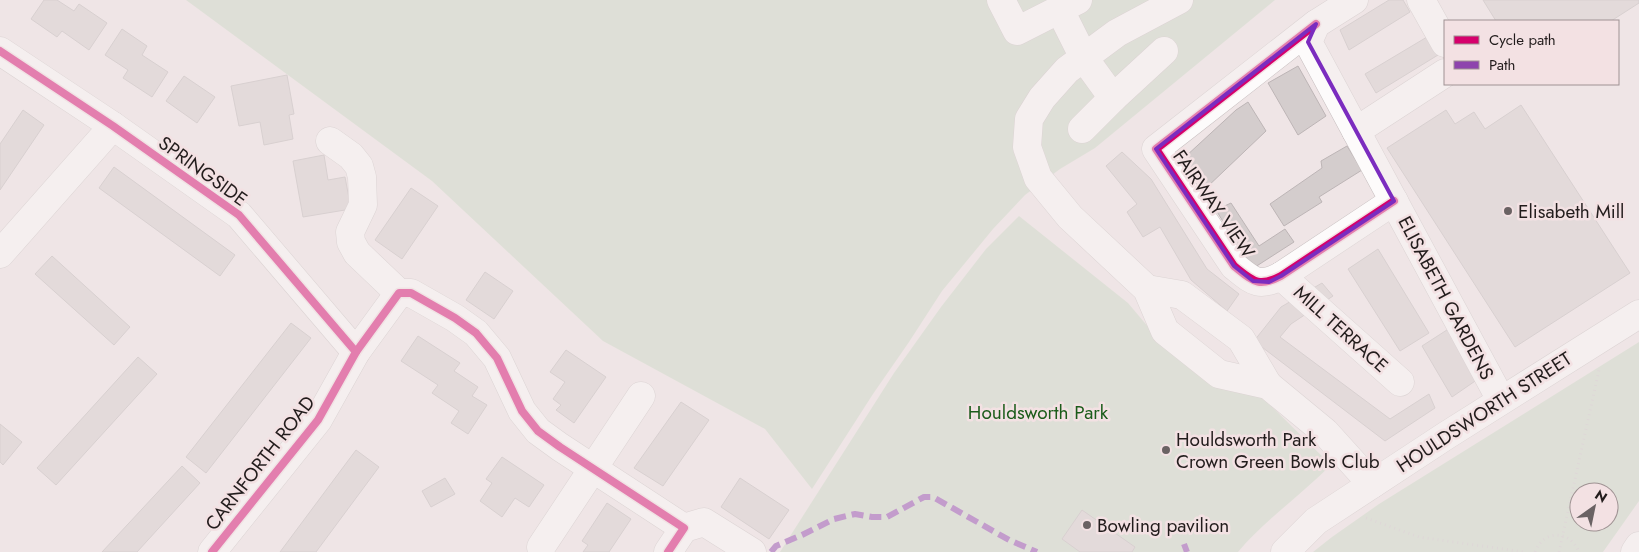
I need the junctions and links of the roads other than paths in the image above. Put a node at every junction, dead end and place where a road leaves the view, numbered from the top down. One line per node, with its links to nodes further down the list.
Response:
1 (1001, 0): 5 (street)
2 (1179, 0): 10 (street)
3 (1354, 0): 6 (street)
4 (1421, 0): 7 (street)
5 (1069, 5): 10 (street)
6 (1316, 24): 15 (street, ELISABETH GARDENS); 19 (street, FAIRWAY VIEW)
7 (1444, 41)
8 (0, 51): 13 (street, SPRINGSIDE)
9 (1164, 51): 12 (street)
10 (1084, 58): 12 (street); 20 (street)
11 (1444, 74): 15 (street)
12 (1113, 98): 14 (street)
13 (113, 126): 18 (street); 23 (street, SPRINGSIDE)
14 (1082, 129)
15 (1356, 131): 17 (street, ELISABETH GARDENS)
16 (330, 142): 21 (street)
17 (1394, 201): 19 (street, FAIRWAY VIEW); 27 (street, ELISABETH GARDENS)
18 (0, 254)
19 (1281, 276): 24 (street, MILL TERRACE)
20 (1147, 289): 25 (street); 25 (street)
21 (399, 293): 23 (street, CARNFORTH ROAD); 28 (street)
22 (1639, 314): 27 (street, HOULDSWORTH STREET)
23 (356, 352): 33 (street, CARNFORTH ROAD)
24 (1400, 382)
25 (1268, 385): 29 (street)
26 (641, 396): 28 (street)
27 (1501, 400): 29 (street, HOULDSWORTH STREET)
28 (593, 469): 30 (street); 32 (street)
29 (1372, 484): 36 (street, HOULDSWORTH STREET)
30 (684, 528): 34 (street); 35 (street)
31 (1639, 546): 37 (street)
32 (541, 547)
33 (212, 552)
34 (668, 552)
35 (752, 552)
36 (1285, 552)
37 (1635, 552)

